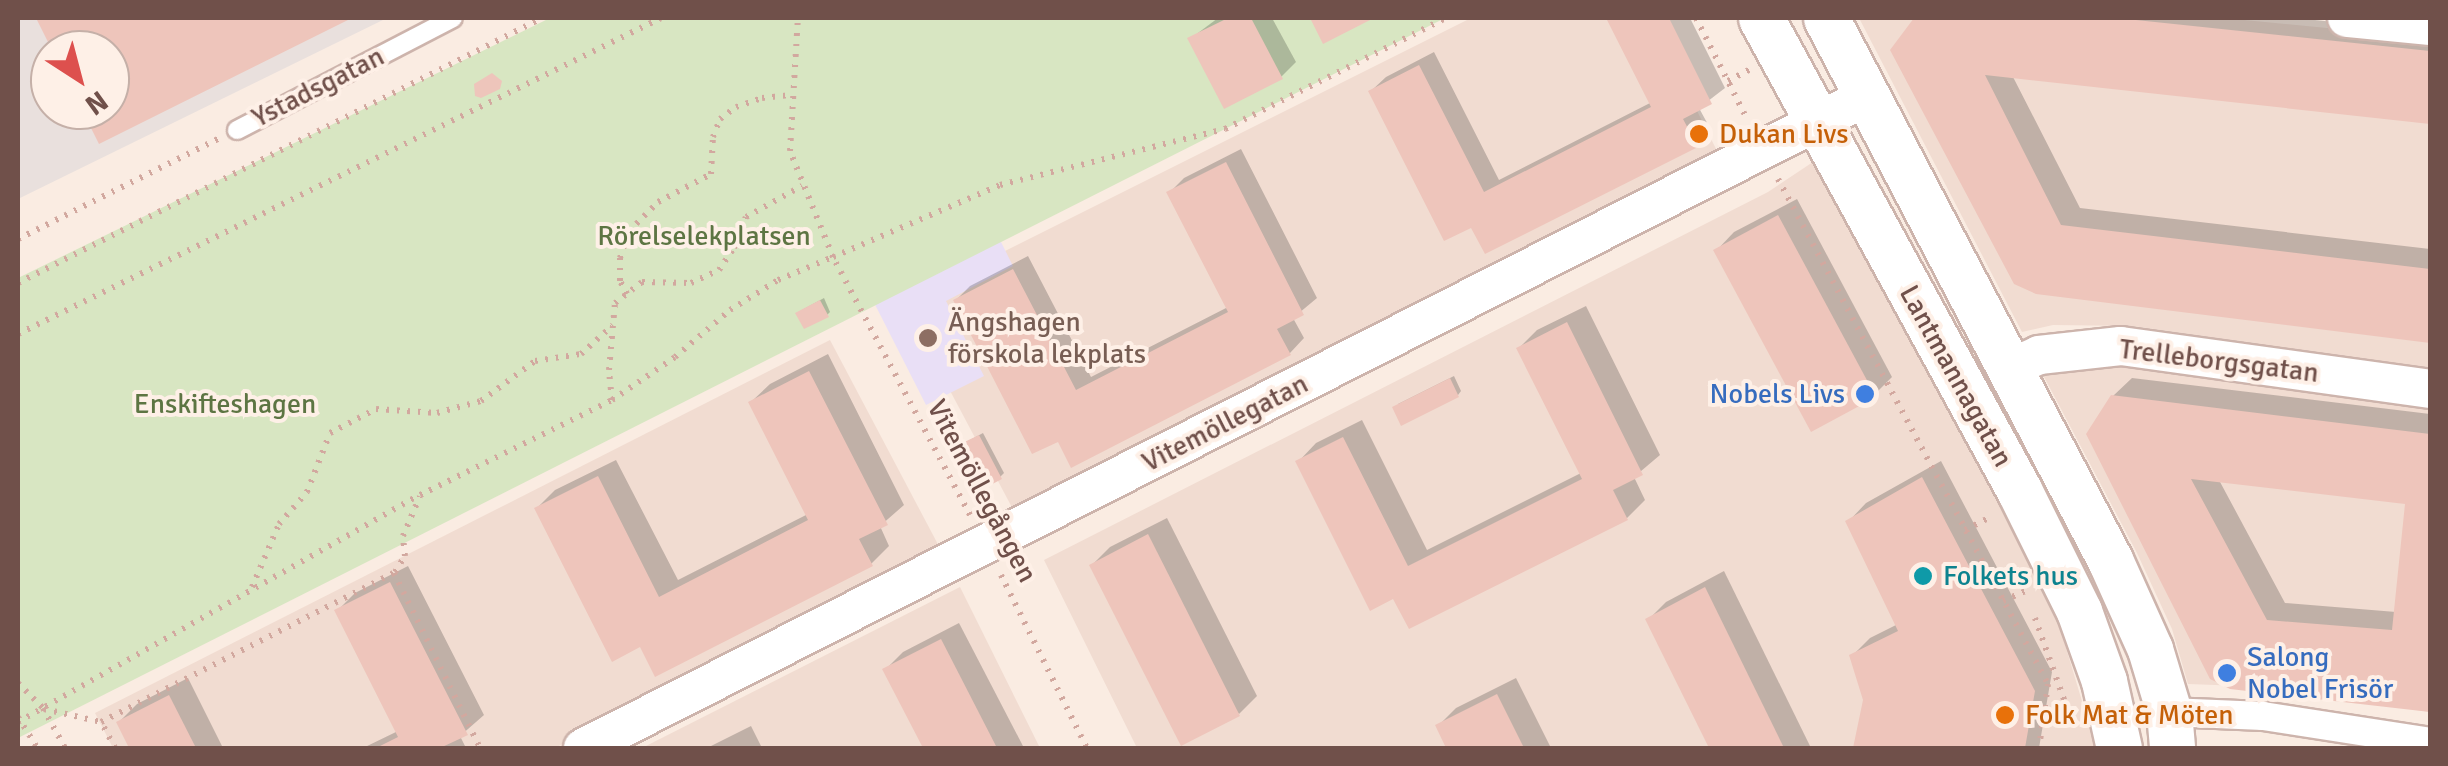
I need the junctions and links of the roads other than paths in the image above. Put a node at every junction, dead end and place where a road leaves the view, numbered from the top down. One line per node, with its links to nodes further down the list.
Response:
1 (453, 18): 8 (lane, Ystadsgatan)
2 (1761, 18): 7 (street, Lantmannagatan)
3 (1826, 18): 6 (street, Lantmannagatan)
4 (2347, 18): 5 (street)
5 (2430, 26)
6 (1866, 97): 7 (street, Vitemöllegatan); 9 (street, Lantmannagatan)
7 (1815, 122): 13 (street, Vitemöllegatan); 14 (street, Lantmannagatan)
8 (236, 130)
9 (2010, 368): 10 (street, Trelleborgsgatan); 11 (street, Lantmannagatan)
10 (2430, 390)
11 (2170, 730): 12 (street)
12 (2430, 742)
13 (583, 748)
14 (2118, 748)

